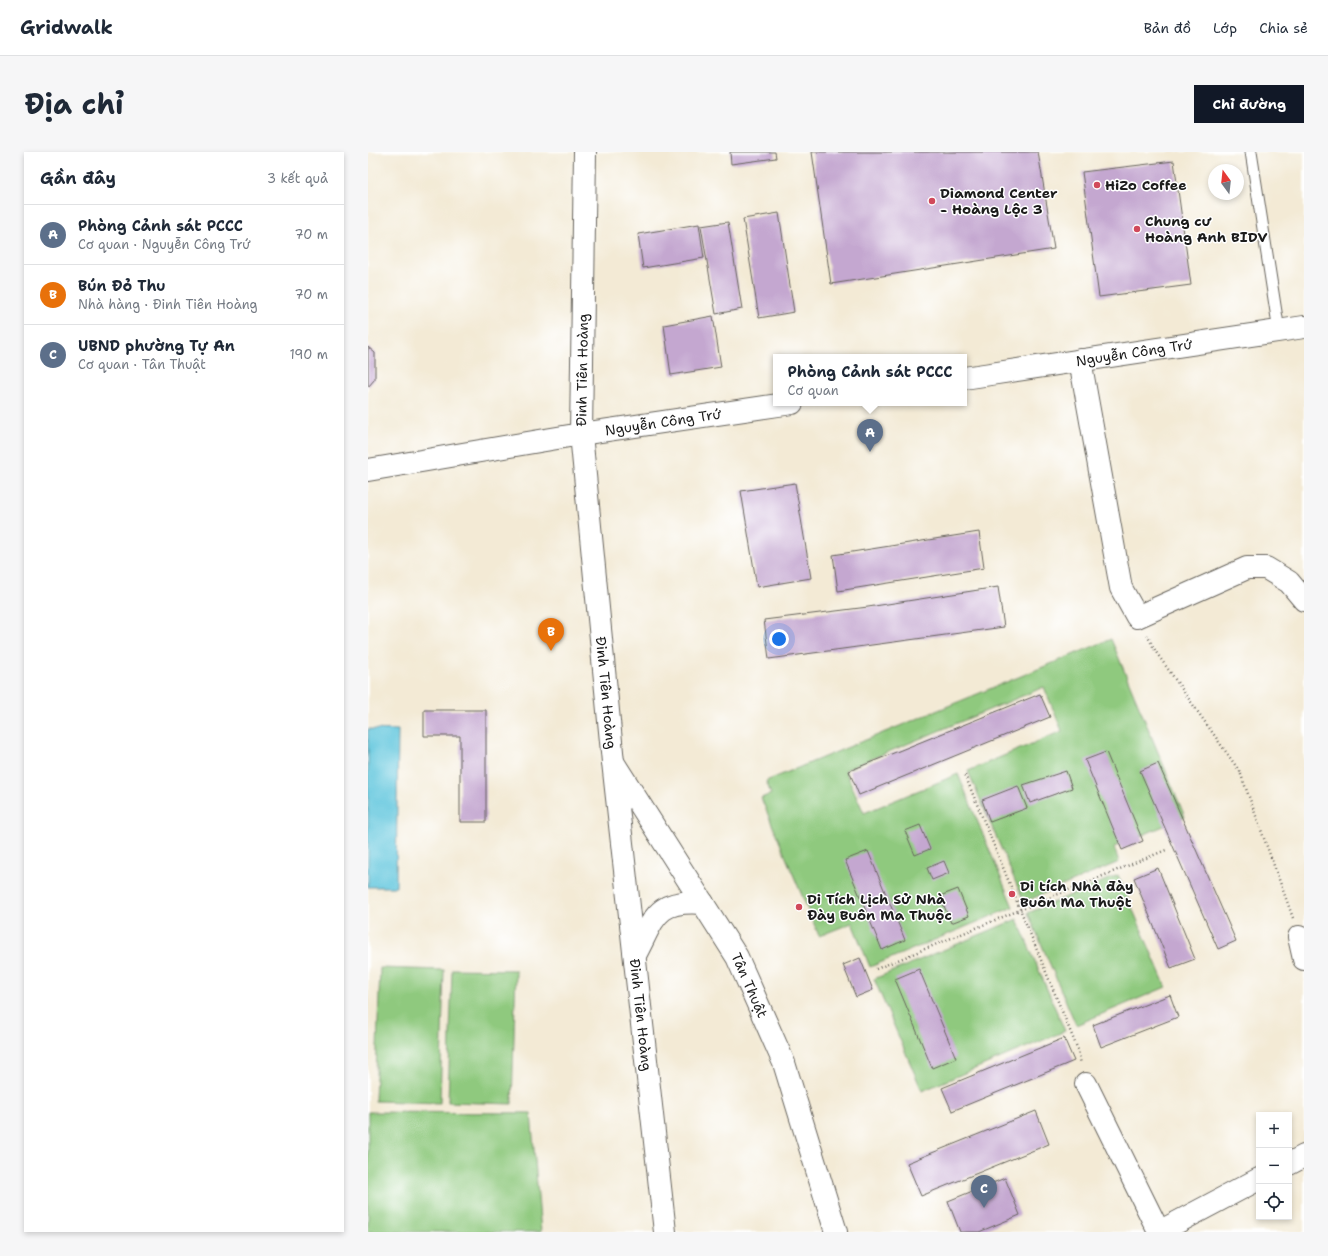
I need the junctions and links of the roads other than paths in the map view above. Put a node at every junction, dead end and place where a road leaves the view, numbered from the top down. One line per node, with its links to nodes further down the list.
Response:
1 (585, 152): 8 (street, Đinh Tiên Hoàng)
2 (1251, 152): 4 (lane)
3 (1304, 327): 4 (street, Nguyễn Công Trứ)
4 (1279, 331): 5 (street, Nguyễn Công Trứ)
5 (1080, 360): 6 (street, Nguyễn Công Trứ); 10 (street)
6 (967, 378)
7 (773, 406): 8 (street, Nguyễn Công Trứ)
8 (581, 434): 9 (street, Nguyễn Công Trứ); 11 (street, Đinh Tiên Hoàng)
9 (368, 470)
10 (1304, 600)
11 (613, 762): 12 (street, Tân Thuật); 14 (street, Đinh Tiên Hoàng)
12 (703, 903): 14 (street); 21 (street, Tân Thuật)
13 (1299, 937): 15 (street)
14 (634, 955): 20 (street, Đinh Tiên Hoàng)
15 (1304, 959)
16 (1086, 1084): 22 (street)
17 (1304, 1156): 18 (street)
18 (1292, 1162)
19 (1256, 1181): 22 (street)
20 (665, 1232)
21 (836, 1232)
22 (1159, 1232)

